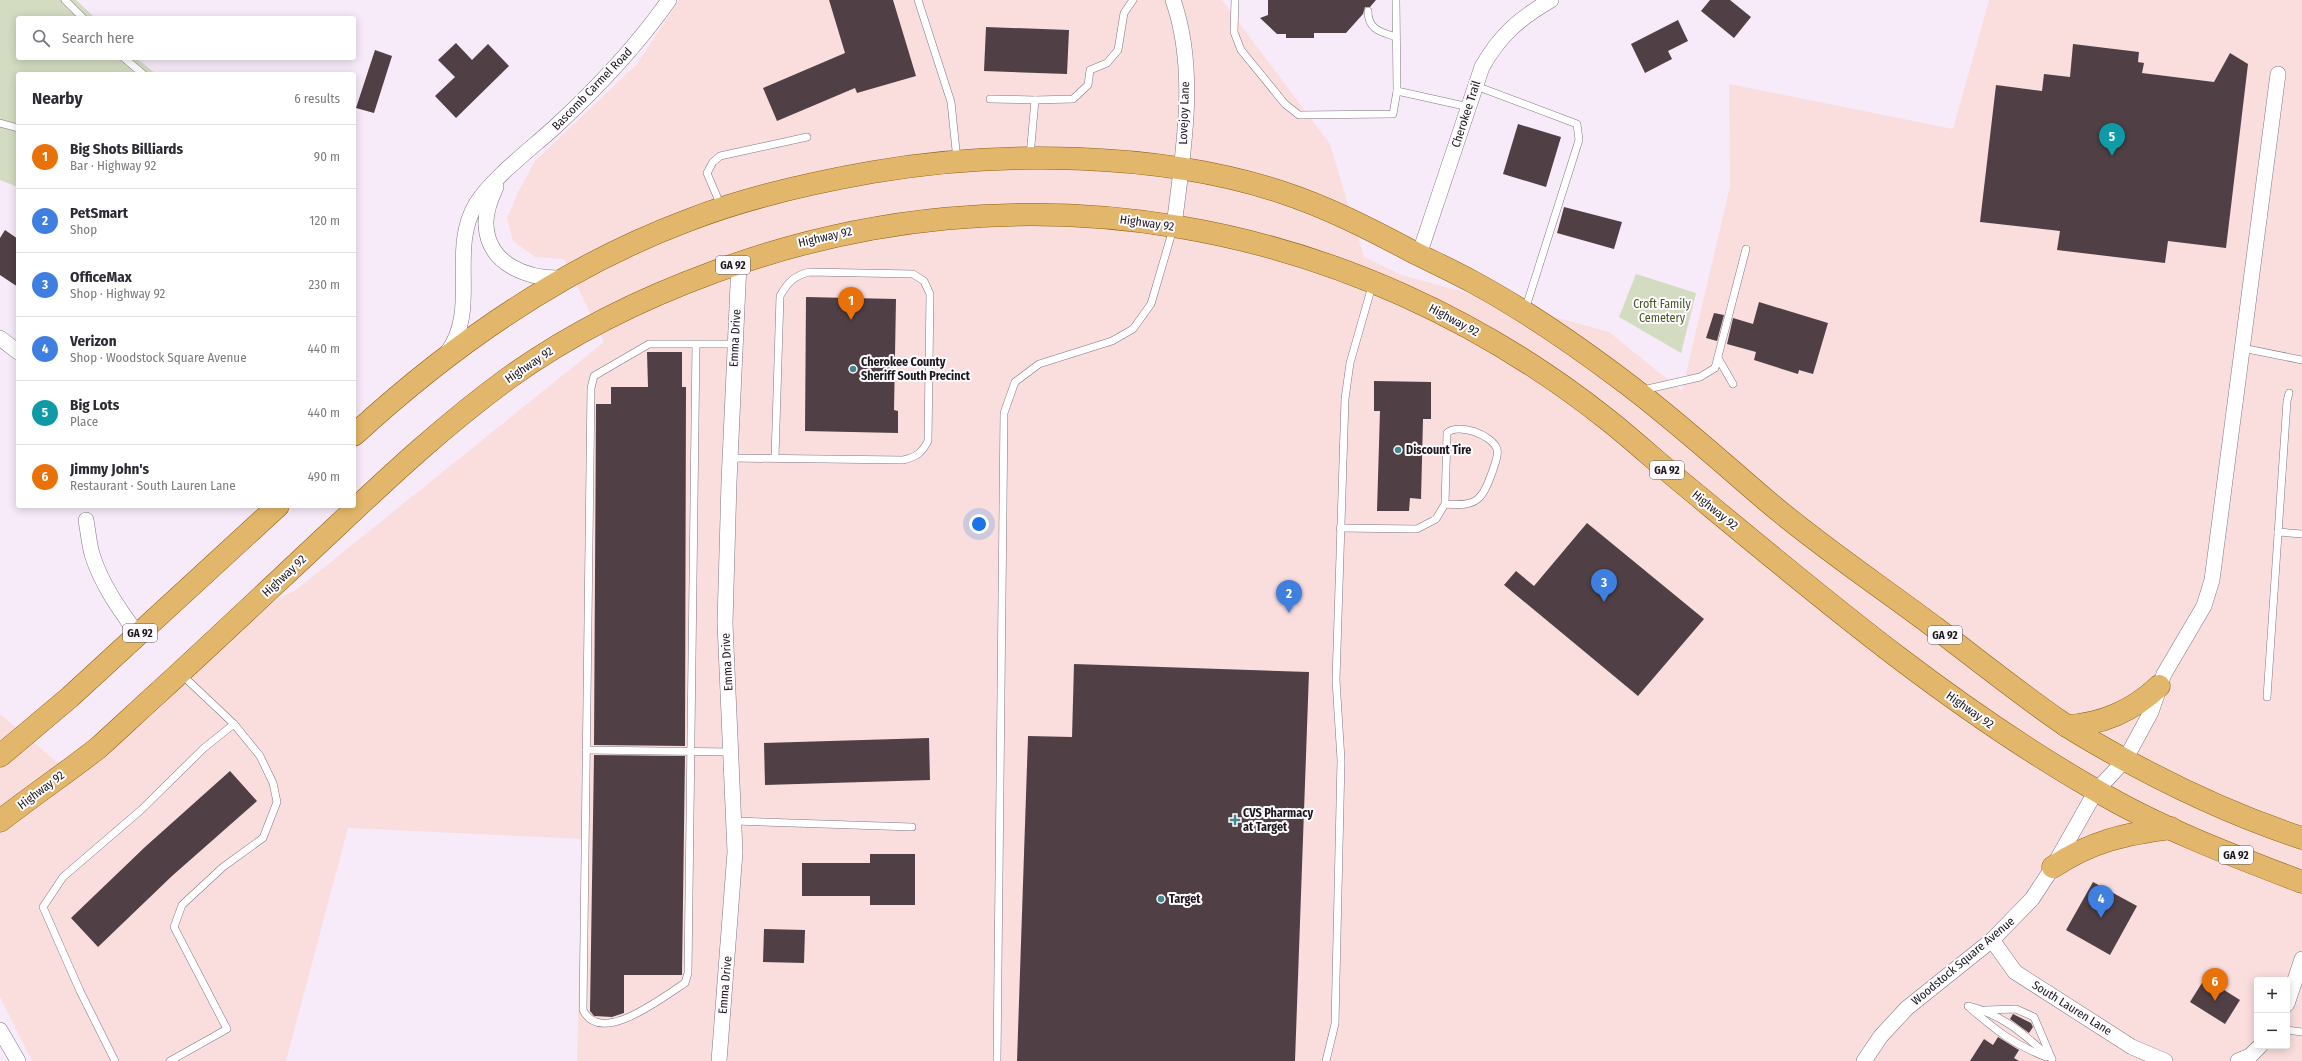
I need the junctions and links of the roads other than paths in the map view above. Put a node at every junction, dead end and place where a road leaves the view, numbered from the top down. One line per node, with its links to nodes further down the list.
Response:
1 (65, 0): 10 (lane)
2 (669, 0): 26 (street, Bascomb Carmel Road)
3 (918, 0): 24 (lane)
4 (1133, 0): 18 (lane)
5 (1173, 0): 25 (street, Lovejoy Lane)
6 (1235, 0): 16 (lane)
7 (1396, 0): 11 (lane)
8 (1551, 0): 15 (street, Cherokee Trail)
9 (1368, 11): 11 (lane)
10 (82, 16)
11 (1396, 37): 16 (lane)
12 (126, 60): 13 (lane)
13 (141, 72)
14 (2278, 74): 38 (street, Woodstock Square Avenue)
15 (1476, 86): 19 (street, Cherokee Trail); 34 (lane)
16 (1398, 91): 19 (lane)
17 (990, 99): 18 (lane)
18 (1035, 100): 23 (lane)
19 (1469, 107): 30 (street, Cherokee Trail)
20 (0, 123): 21 (lane)
21 (16, 127)
22 (807, 137): 27 (lane)
23 (1030, 158): 24 (main road, GA 92); 25 (main road, GA 92)
24 (957, 160): 27 (main road, GA 92)
25 (1181, 169): 28 (street, Lovejoy Lane); 30 (main road, GA 92)
26 (507, 171): 32 (street, Bascomb Carmel Road); 40 (street, Bascomb Carmel Road)
27 (721, 208): 32 (main road, GA 92)
28 (1174, 226): 31 (main road, Highway 92 / GA 92); 33 (main road, Highway 92 / GA 92); 88 (lane)
29 (1746, 249): 41 (lane)
30 (1419, 255): 34 (main road, GA 92)
31 (738, 263): 37 (street, Emma Drive); 52 (main road, Highway 92 / GA 92)
32 (565, 278): 40 (main road, GA 92)
33 (1373, 282): 54 (lane); 68 (main road, Highway 92 / GA 92)
34 (1524, 312): 44 (main road, GA 92)
35 (0, 338): 39 (street)
36 (696, 344): 37 (lane); 63 (lane); 64 (lane)
37 (735, 344): 47 (street, Emma Drive)
38 (2242, 348): 42 (lane); 59 (street, Woodstock Square Avenue)
39 (16, 350)
40 (443, 358): 46 (main road, GA 92)
41 (1718, 358): 43 (lane); 44 (lane)
42 (2302, 360)
43 (1734, 384)
44 (1637, 391): 62 (main road, GA 92)
45 (2289, 393): 55 (lane)
46 (356, 434)
47 (730, 458): 48 (lane); 65 (street, Emma Drive)
48 (775, 458): 48 (lane)
49 (1445, 504): 49 (lane); 54 (lane)
50 (276, 508): 57 (main road, GA 92)
51 (356, 508): 58 (main road, Highway 92 / GA 92)
52 (356, 508)
53 (86, 520): 57 (street)
54 (1340, 528): 89 (lane)
55 (2278, 532): 56 (lane); 60 (lane)
56 (2302, 534)
57 (138, 635): 66 (main road, GA 92)
58 (180, 673): 61 (lane); 69 (main road, Highway 92 / GA 92)
59 (2159, 686): 62 (main road); 67 (street, Woodstock Square Avenue)
60 (2267, 697)
61 (234, 724): 85 (lane); 86 (lane)
62 (2066, 726): 67 (main road, GA 92)
63 (586, 750): 64 (lane); 64 (lane)
64 (691, 752): 65 (lane)
65 (732, 752): 70 (street, Emma Drive)
66 (0, 756)
67 (2126, 760): 68 (street, Woodstock Square Avenue); 73 (main road, GA 92)
68 (2096, 791): 72 (main road, Highway 92 / GA 92); 74 (street, Woodstock Square Avenue)
69 (0, 821)
70 (735, 821): 71 (lane); 87 (street, Emma Drive)
71 (912, 827)
72 (2171, 828): 74 (main road); 75 (main road, Highway 92 / GA 92)
73 (2302, 838)
74 (2053, 867): 76 (street, Woodstock Square Avenue)
75 (2302, 882)
76 (1992, 940): 90 (street, Woodstock Square Avenue); 91 (street, South Lauren Lane)
77 (2302, 960): 78 (street)
78 (2290, 995)
79 (1985, 1010): 83 (lane); 83 (lane); 83 (lane)
80 (0, 1030): 84 (street)
81 (2290, 1030): 82 (lane)
82 (2302, 1032)
83 (2051, 1060)
84 (18, 1061)
85 (115, 1061)
86 (170, 1061)
87 (720, 1061)
88 (997, 1061)
89 (1326, 1061)
90 (1864, 1061)
91 (2165, 1061)

